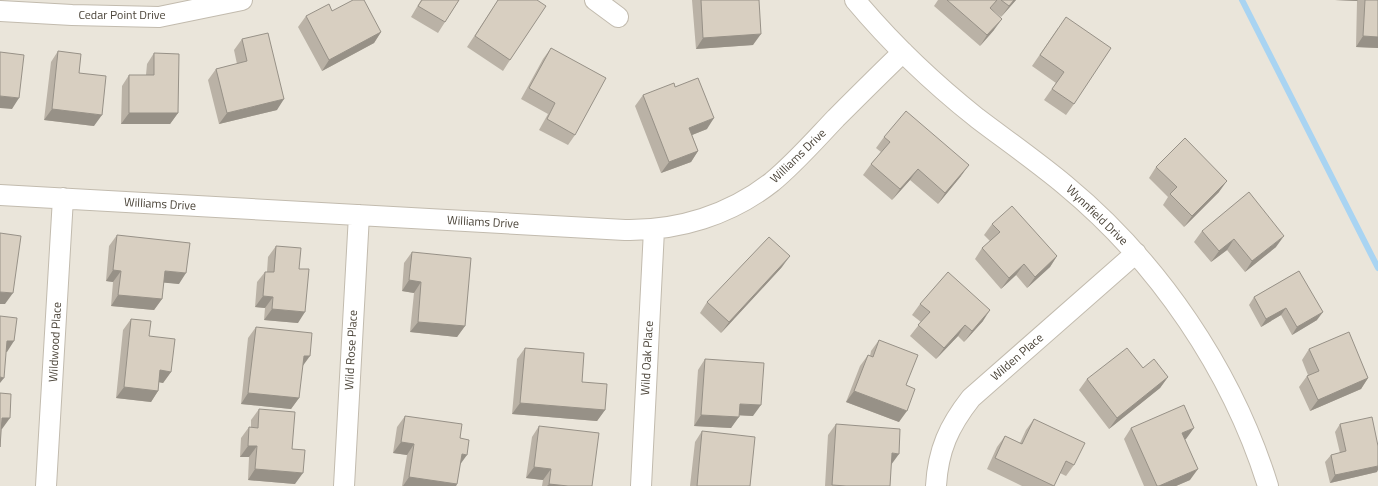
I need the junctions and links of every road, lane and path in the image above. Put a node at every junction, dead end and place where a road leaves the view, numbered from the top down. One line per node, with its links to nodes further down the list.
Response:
1 (242, 0): 4 (street, Cedar Point Drive)
2 (594, 0): 5 (street)
3 (855, 0): 6 (street, Wynnfield Drive)
4 (0, 12)
5 (618, 17)
6 (903, 52): 10 (street, Williams Drive); 11 (street, Wynnfield Drive)
7 (0, 195): 8 (street, Williams Drive)
8 (63, 198): 9 (street, Williams Drive); 12 (street, Wildwood Place)
9 (359, 215): 10 (street, Williams Drive); 13 (street, Wild Rose Place)
10 (654, 230): 14 (street, Wild Oak Place)
11 (1136, 253): 15 (street, Wilden Place); 16 (street, Wynnfield Drive)
12 (46, 486)
13 (344, 486)
14 (640, 486)
15 (936, 486)
16 (1268, 486)

